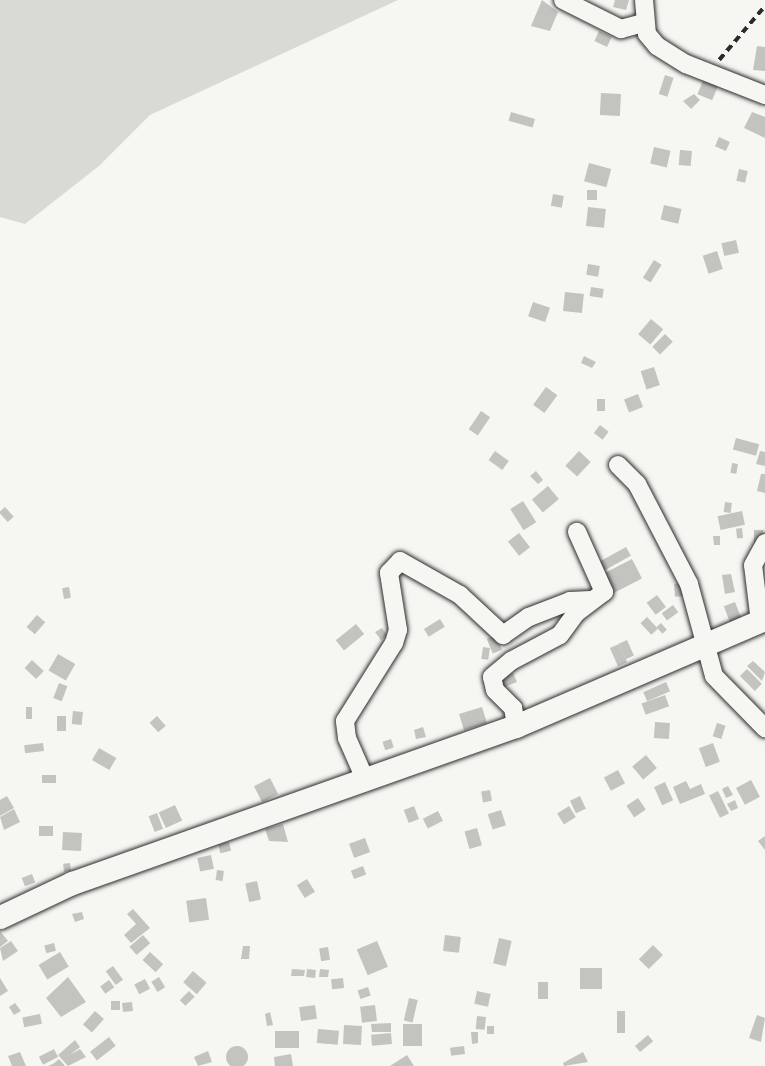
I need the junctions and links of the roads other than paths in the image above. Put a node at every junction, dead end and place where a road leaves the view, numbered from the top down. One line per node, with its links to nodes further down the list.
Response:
1 (563, 0): 3 (street)
2 (644, 0): 3 (street)
3 (644, 23): 4 (street)
4 (765, 95)
5 (618, 464): 10 (street)
6 (577, 532): 8 (street)
7 (765, 543): 9 (street)
8 (591, 600): 11 (street); 13 (street)
9 (762, 621): 10 (street)
10 (708, 644): 11 (street); 12 (street)
11 (516, 726): 13 (street)
12 (765, 728)
13 (365, 779): 14 (street)
14 (0, 917)

